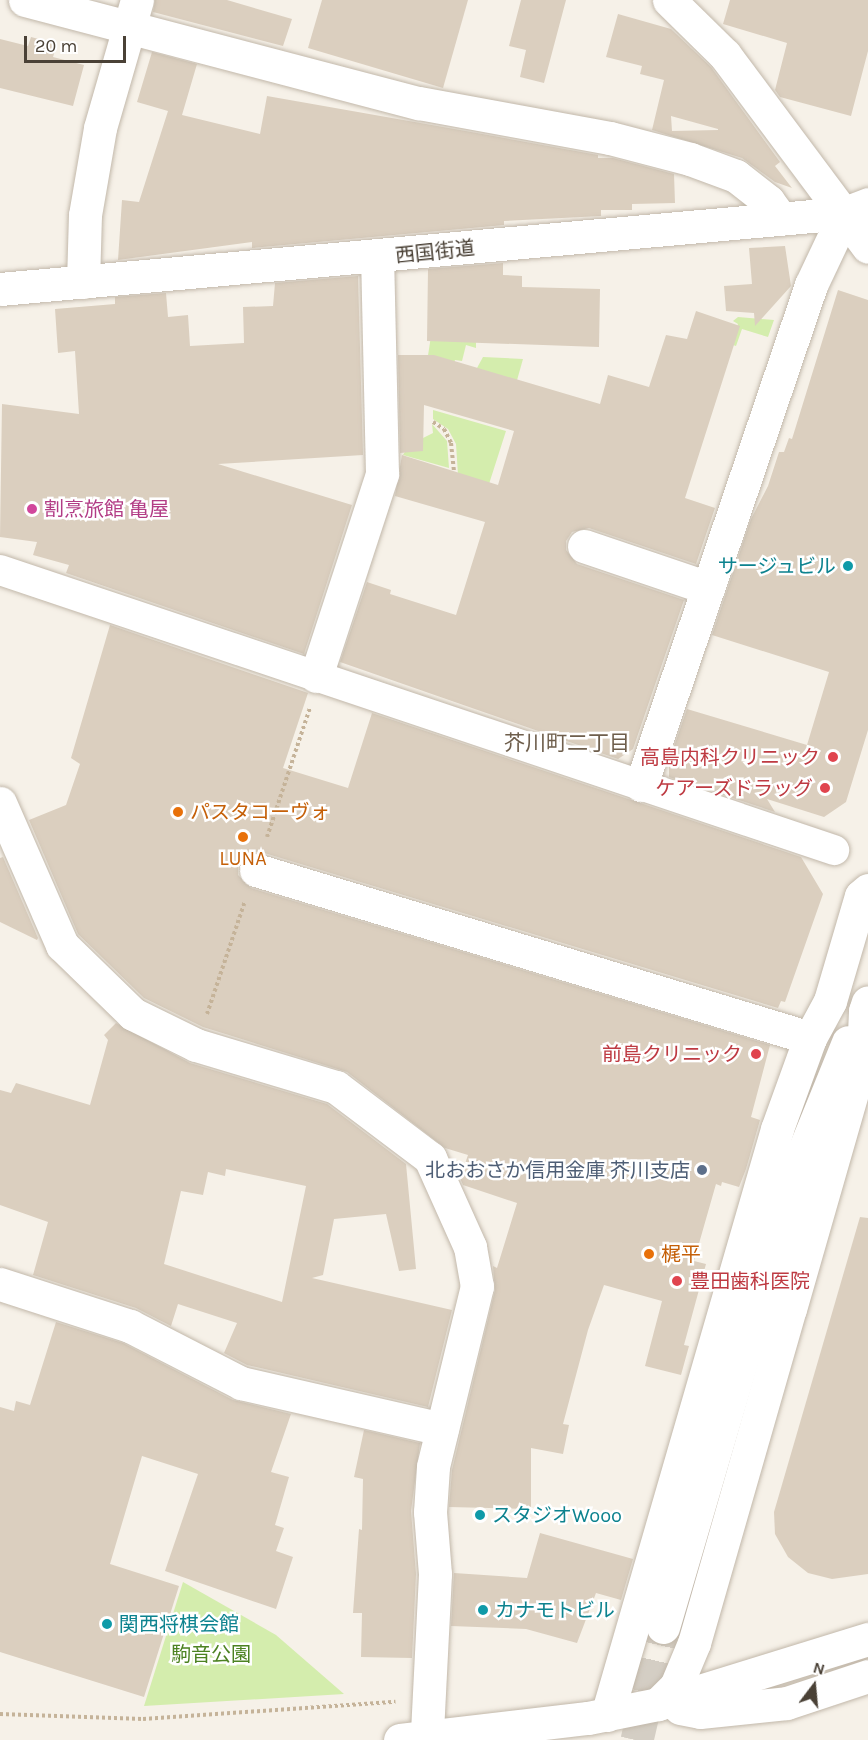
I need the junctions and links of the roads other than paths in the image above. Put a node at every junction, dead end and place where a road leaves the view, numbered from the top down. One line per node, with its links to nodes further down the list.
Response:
1 (25, 0): 3 (street)
2 (669, 0): 4 (street)
3 (133, 14): 5 (street); 8 (street)
4 (856, 209): 5 (street, 西国街道); 6 (street); 12 (street)
5 (781, 219): 7 (street, 西国街道)
6 (868, 247)
7 (376, 258): 8 (street, 西国街道); 13 (street)
8 (83, 282): 9 (street, 西国街道)
9 (0, 289)
10 (584, 546): 12 (street)
11 (0, 570): 13 (street)
12 (708, 588): 14 (street)
13 (316, 676): 14 (street)
14 (641, 785): 16 (street)
15 (0, 803): 24 (street)
16 (834, 850)
17 (256, 870): 21 (street)
18 (868, 890): 19 (street)
19 (830, 1001): 21 (street); 22 (street)
20 (867, 1007): 22 (street); 28 (street)
21 (810, 1038): 29 (street)
22 (801, 1158): 25 (street)
23 (0, 1284): 24 (street)
24 (442, 1429): 30 (street)
25 (663, 1627)
26 (868, 1639): 28 (street)
27 (868, 1676): 28 (street)
28 (658, 1704): 29 (street)
29 (607, 1715): 30 (street)
30 (414, 1737)

